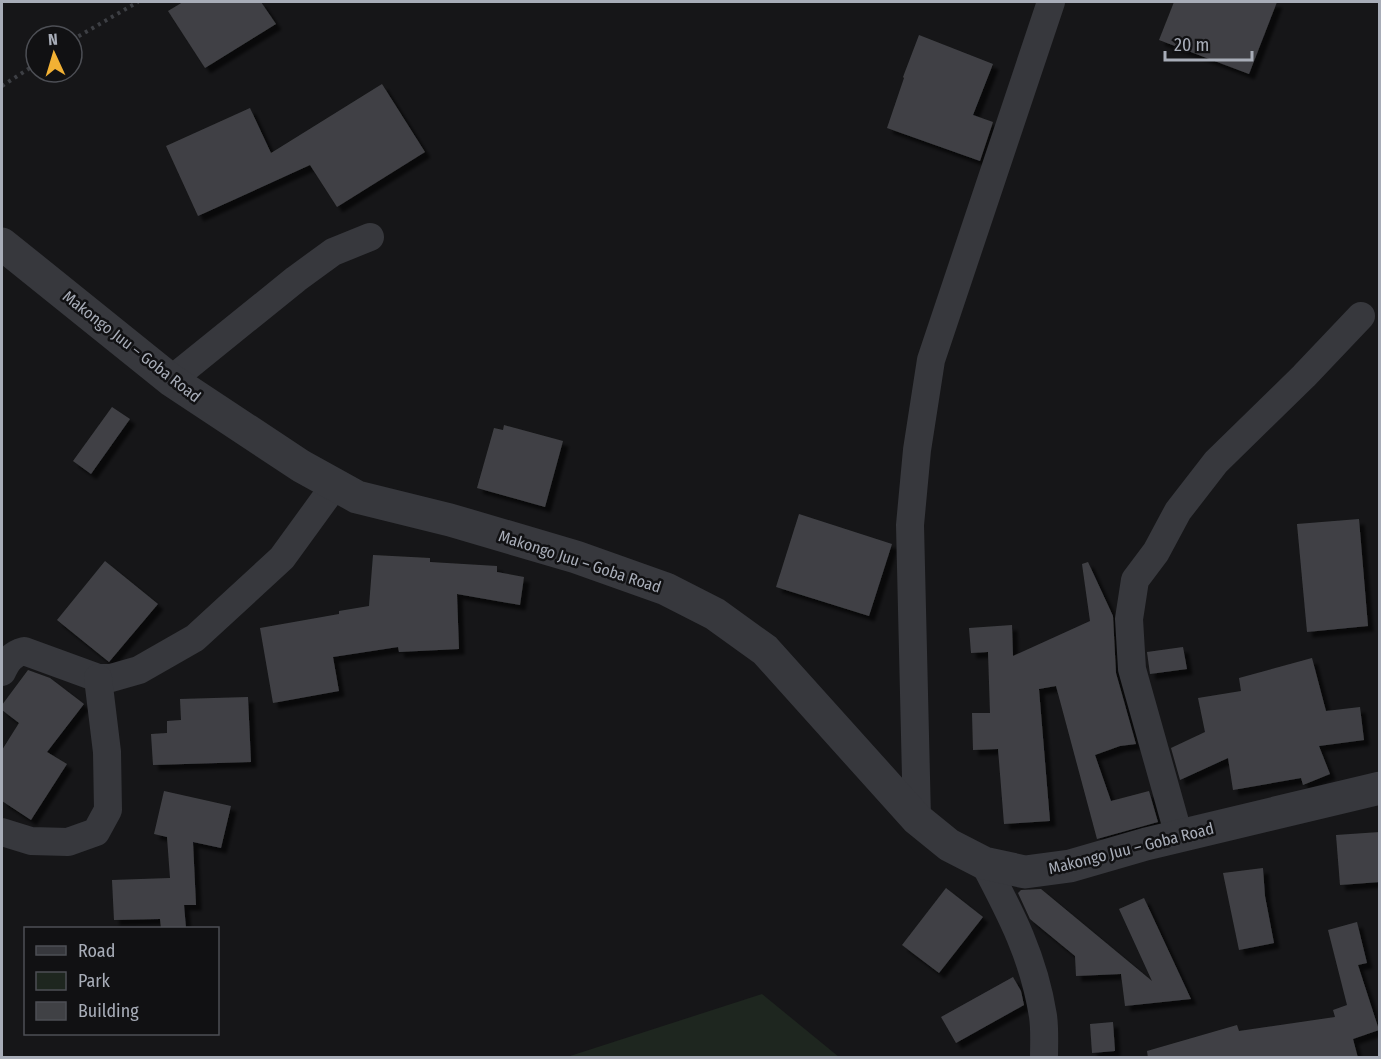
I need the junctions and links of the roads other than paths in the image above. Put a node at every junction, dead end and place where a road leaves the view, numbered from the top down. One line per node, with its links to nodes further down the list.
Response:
1 (1051, 2): 10 (street)
2 (370, 237): 5 (street)
3 (2, 244): 5 (street, Makongo Juu – Goba Road)
4 (1361, 316): 12 (street)
5 (171, 380): 6 (street, Makongo Juu – Goba Road)
6 (335, 485): 8 (street); 10 (street, Makongo Juu – Goba Road)
7 (2, 672): 8 (street)
8 (98, 678): 11 (street)
9 (1380, 788): 12 (street, Makongo Juu – Goba Road)
10 (917, 819): 13 (street, Makongo Juu – Goba Road)
11 (2, 832)
12 (1179, 836): 13 (street, Makongo Juu – Goba Road)
13 (984, 862): 14 (street)
14 (1044, 1058)

